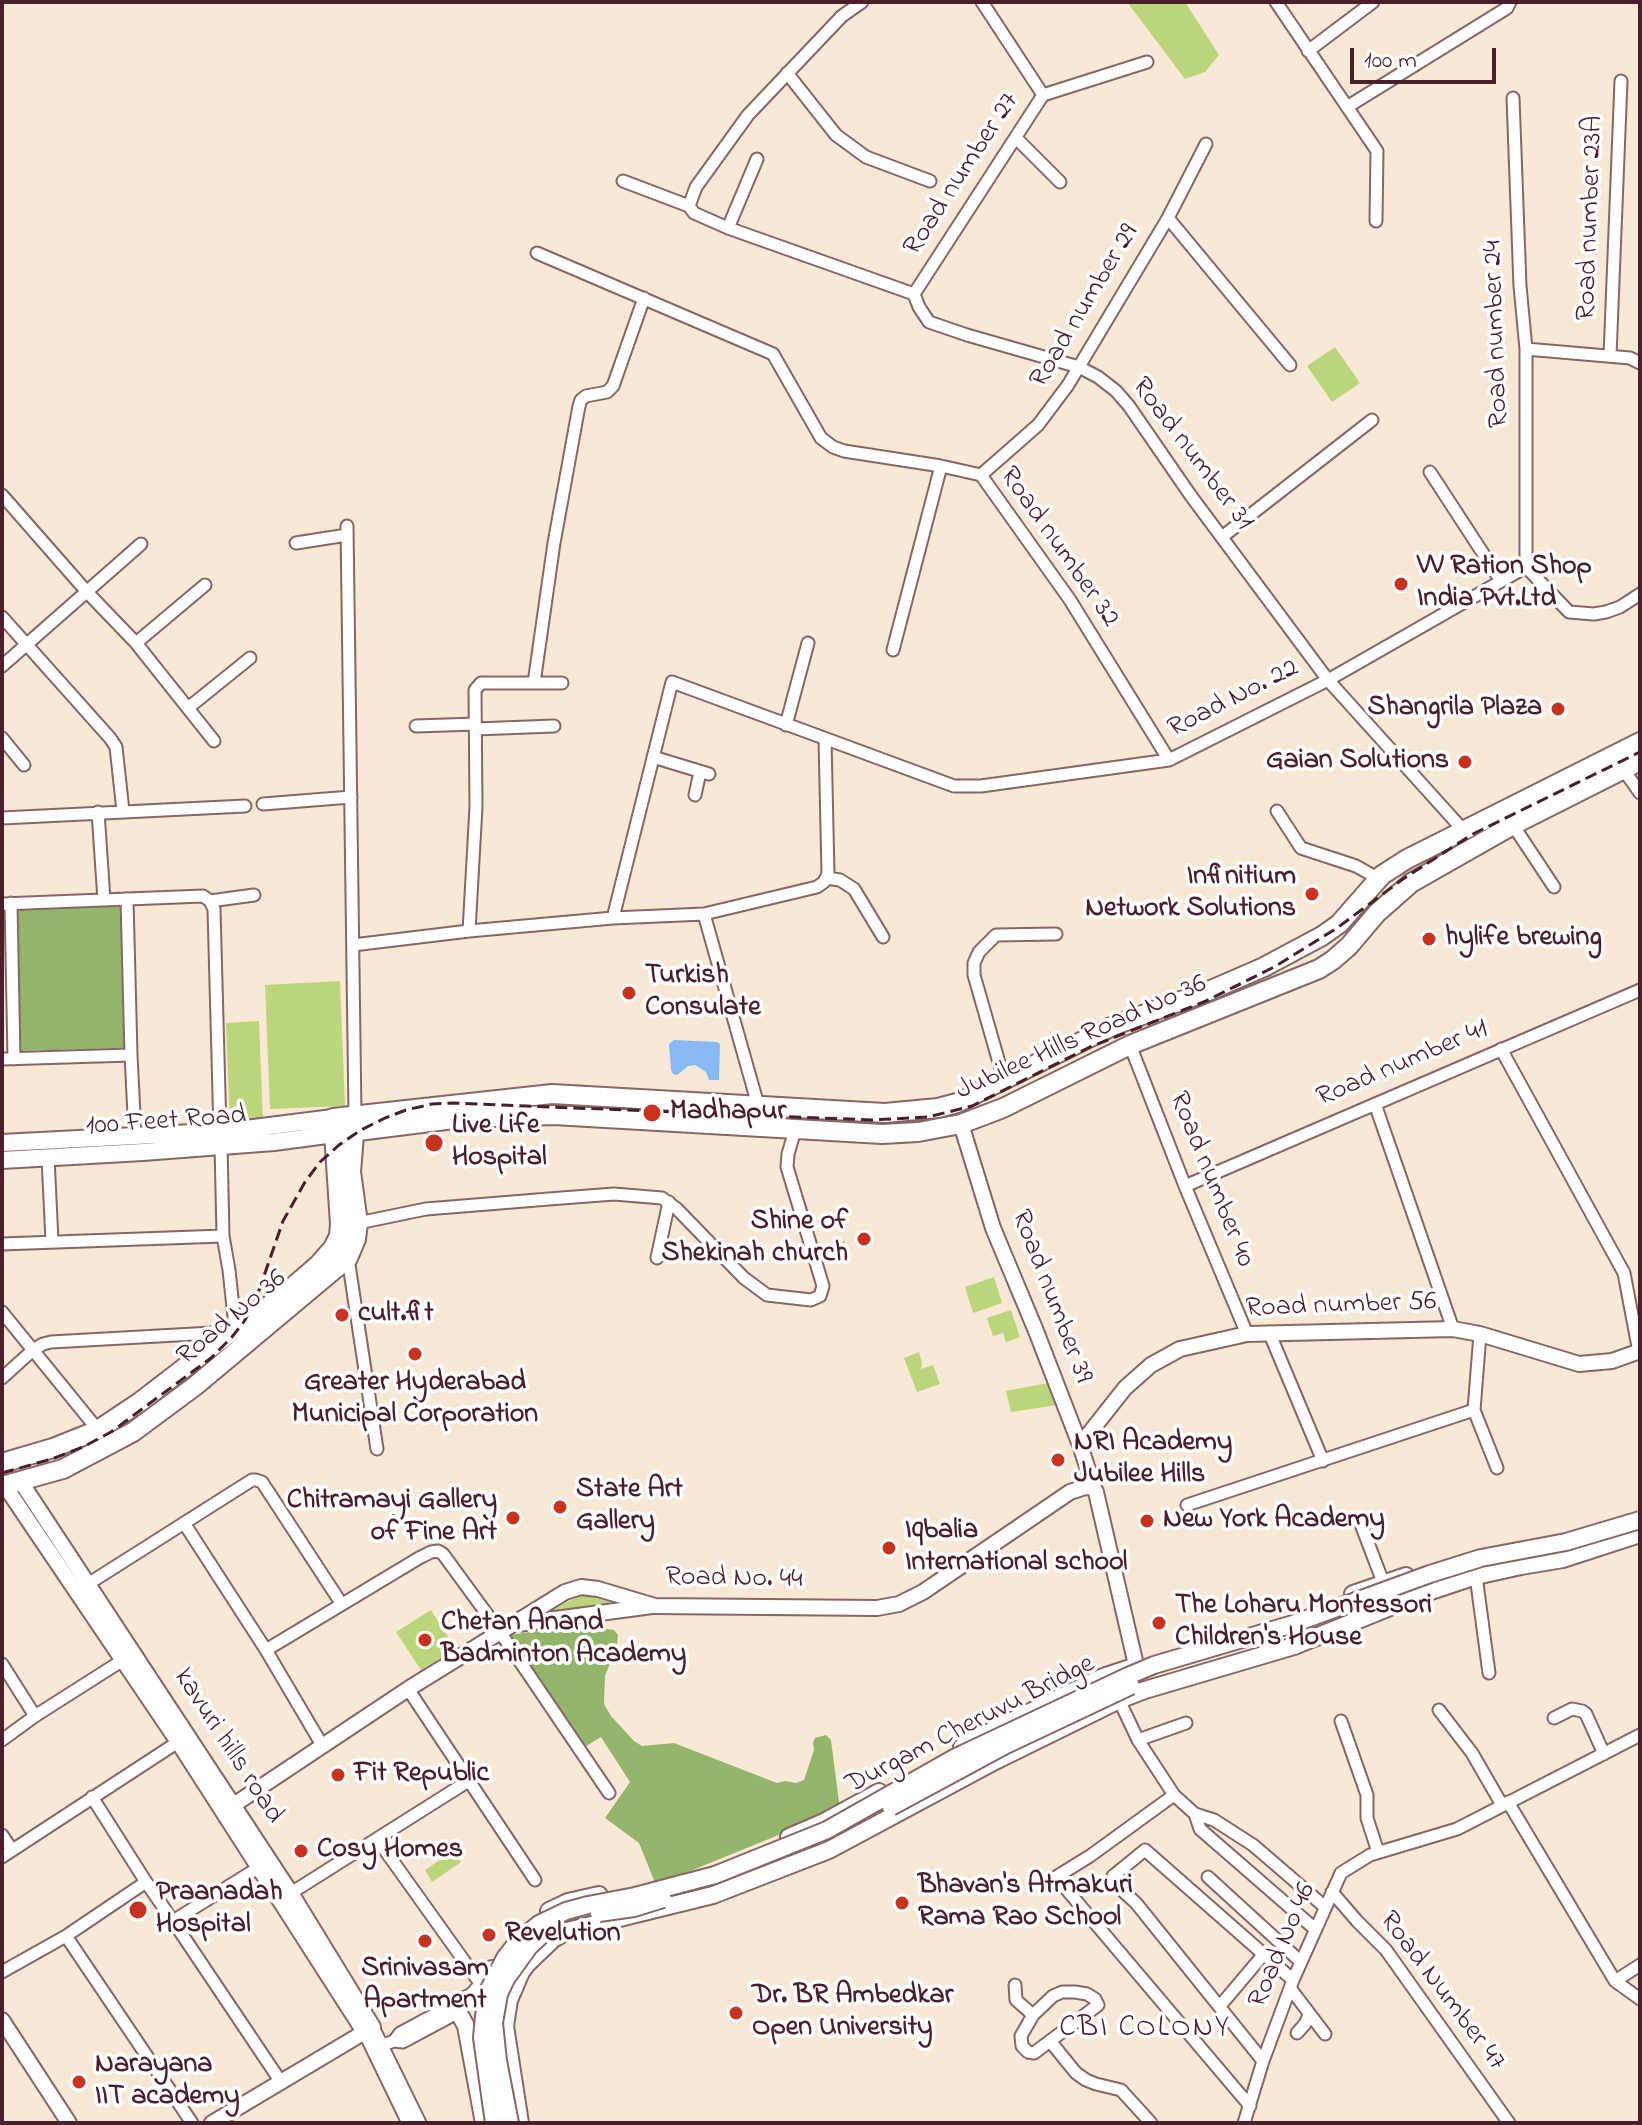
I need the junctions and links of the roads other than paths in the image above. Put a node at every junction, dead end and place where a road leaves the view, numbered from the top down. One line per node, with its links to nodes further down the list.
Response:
1 (862, 2): 8 (street)
2 (982, 2): 10 (street, Road number 27)
3 (1276, 2): 6 (street)
4 (1373, 2): 6 (street)
5 (1510, 2): 12 (street)
6 (1308, 51): 12 (street)
7 (1147, 62): 10 (street)
8 (787, 73): 17 (street); 19 (street)
9 (1621, 81): 27 (street, Road number 23A)
10 (1043, 95): 13 (street, Road number 27)
11 (1513, 98): 26 (street, Road number 24)
12 (1347, 107): 21 (street)
13 (1016, 138): 18 (street); 24 (street, Road number 27)
14 (1206, 144): 20 (street, Road number 29)
15 (757, 159): 22 (street)
16 (623, 181): 19 (street)
17 (930, 181)
18 (1060, 182)
19 (691, 209): 22 (street)
20 (1168, 218): 29 (street); 30 (street, Road number 29)
21 (1376, 221)
22 (728, 228): 24 (street)
23 (537, 253): 25 (street, Road number 32)
24 (914, 294): 30 (street, Road number 31)
25 (644, 298): 32 (street, Road number 32); 52 (street)
26 (1526, 349): 27 (street); 39 (street, Road number 24)
27 (1610, 356): 28 (street)
28 (1640, 363)
29 (1290, 365)
30 (1079, 367): 34 (street, Road number 29); 36 (street, Road number 31)
31 (1372, 420): 36 (street)
32 (941, 466): 34 (street, Road number 32); 48 (street)
33 (1430, 472): 40 (street)
34 (981, 475): 64 (street, Road number 32)
35 (2, 495): 42 (street)
36 (1222, 537): 51 (street, Road number 31)
37 (296, 543): 70 (street)
38 (141, 544): 42 (street)
39 (1526, 567): 40 (street, Road No. 22); 43 (street)
40 (1501, 581): 51 (street, Road No. 22)
41 (205, 585): 45 (street)
42 (87, 592): 45 (street); 47 (street)
43 (1640, 594)
44 (2, 617): 47 (street)
45 (136, 643): 54 (street)
46 (808, 643): 55 (street)
47 (26, 645): 50 (street); 73 (street)
48 (893, 650)
49 (250, 658): 54 (street)
50 (2, 666)
51 (1328, 680): 64 (street, Road No. 22); 78 (street, Road number 31)
52 (534, 683): 53 (street); 57 (street)
53 (562, 683)
54 (188, 708): 61 (street)
55 (786, 725): 60 (street, Road No. 22); 63 (street, Road No. 22)
56 (416, 726): 57 (street)
57 (475, 726): 58 (street); 89 (street)
58 (554, 726)
59 (2, 738): 65 (street)
60 (825, 739): 64 (street, Road No. 22); 79 (street)
61 (214, 741)
62 (1640, 742): 67 (main road, Jubilee Hills Road No 36)
63 (653, 757): 69 (street); 88 (street)
64 (1169, 760)
65 (24, 765)
66 (1632, 765): 67 (main road, Jubilee Hills Road No 36); 68 (street)
67 (1582, 780): 77 (main road, Jubilee Hills Road No 36); 78 (main road, Jubilee Hills Road No 36)
68 (1640, 793)
69 (695, 795)
70 (351, 797): 71 (street); 92 (street)
71 (263, 804)
72 (245, 806): 73 (street)
73 (123, 811): 75 (street)
74 (1277, 811): 80 (street)
75 (98, 812): 76 (street); 84 (street)
76 (2, 818)
77 (1513, 825): 81 (street); 94 (main road, Jubilee Hills Road No 36)
78 (1464, 831): 80 (main road, Jubilee Hills Road No 36)
79 (826, 878): 87 (street); 91 (street)
80 (1379, 879): 98 (main road, Jubilee Hills Road No 36)
81 (1554, 887)
82 (254, 895): 85 (street)
83 (127, 899): 84 (street); 85 (street); 96 (street)
84 (104, 900): 86 (street)
85 (210, 901): 108 (street)
86 (6, 903): 97 (street)
87 (704, 914): 88 (street); 102 (street)
88 (613, 918): 89 (street)
89 (469, 931): 92 (street)
90 (1056, 934): 99 (street)
91 (883, 937)
92 (353, 945): 103 (street)
93 (1640, 990): 95 (street, Road number 41)
94 (1130, 1045): 100 (main road, Jubilee Hills Road No 36); 112 (street, Road number 40)
95 (1501, 1049): 101 (street, Road number 41); 127 (street)
96 (131, 1055): 97 (street); 107 (street)
97 (8, 1059)
98 (1022, 1071): 99 (main road, Jubilee Hills Road No 36); 100 (main road)
99 (1004, 1080): 102 (main road, Jubilee Hills Road No 36)
100 (1031, 1094): 104 (main road, Jubilee Hills Road No 36)
101 (1375, 1104): 112 (street, Road number 41); 122 (street)
102 (758, 1105): 103 (main road, Jubilee Hills Road No 36)
103 (355, 1123): 105 (main road, Jubilee Hills Road No 36); 106 (main road, Jubilee Hills Road No 36); 114 (main road)
104 (961, 1124): 106 (main road, Jubilee Hills Road No 36); 133 (street, Road number 39)
105 (333, 1126): 108 (main road, 100 Feet Road); 121 (main road, Road No 36)
106 (795, 1130): 113 (street)
107 (135, 1135): 108 (main road, 100 Feet Road); 109 (main road, 100 Feet Road)
108 (220, 1138): 110 (main road, 100 Feet Road); 115 (street)
109 (2, 1143)
110 (48, 1158): 111 (main road, 100 Feet Road); 116 (street)
111 (2, 1160)
112 (1185, 1186): 124 (street, Road number 40)
113 (669, 1202): 114 (street); 119 (street)
114 (358, 1223): 118 (main road)
115 (223, 1236): 116 (street); 121 (street)
116 (52, 1241): 117 (street)
117 (2, 1244)
118 (348, 1258): 131 (main road, Road No 36); 134 (street)
119 (657, 1258)
120 (2, 1312): 126 (street)
121 (235, 1329): 126 (street); 129 (main road, Road No 36)
122 (1453, 1329): 123 (street, Road number 56); 125 (street, Road number 56)
123 (1269, 1332): 124 (street, Road number 56); 135 (street)
124 (1247, 1334): 133 (street, Road number 56)
125 (1480, 1334): 127 (street, Road number 56); 130 (street)
126 (33, 1350): 128 (street); 132 (street)
127 (1640, 1352)
128 (2, 1378)
129 (145, 1398): 131 (main road); 132 (main road, Road No 36)
130 (1474, 1410): 135 (street); 137 (street)
131 (155, 1417): 138 (main road, Road No 36)
132 (98, 1430): 136 (main road, Road No 36)
133 (1080, 1445): 139 (street, Road number 39)
134 (377, 1449)
135 (1323, 1461): 140 (street)
136 (2, 1463)
137 (1497, 1468)
138 (9, 1485): 141 (street, kavuri hills road)
139 (1094, 1488): 151 (street, Road No. 44); 156 (street)
140 (1187, 1505)
141 (32, 1513): 149 (street, kavuri hills road); 154 (street, kavuri hills road)
142 (1640, 1517): 148 (main road); 223 (main road, Durgam Cheruvu Bridge, bridge)
143 (184, 1523): 149 (street); 150 (street); 153 (street)
144 (1362, 1527): 148 (street)
145 (1640, 1528): 224 (main road, Durgam Cheruvu Bridge, bridge)
146 (1640, 1534): 147 (main road)
147 (1476, 1576): 157 (street); 159 (main road)
148 (1383, 1582): 156 (main road)
149 (88, 1584): 178 (street, kavuri hills road)
150 (341, 1603): 152 (street); 153 (street)
151 (655, 1606): 152 (street); 152 (street, Road No. 44)
152 (506, 1628): 158 (street, Road No. 44); 174 (street)
153 (266, 1650): 170 (street)
154 (123, 1660): 161 (street); 169 (street, kavuri hills road)
155 (2, 1664): 161 (street)
156 (1136, 1665): 165 (main road)
157 (1489, 1673)
158 (408, 1689): 170 (street, Road No. 44); 173 (street)
159 (1119, 1700): 168 (street); 172 (main road)
160 (1439, 1710): 177 (street)
161 (35, 1716): 167 (street)
162 (1554, 1718): 171 (street)
163 (1341, 1721): 182 (street)
164 (1186, 1723): 168 (street)
165 (997, 1728): 172 (main road); 202 (main road)
166 (1640, 1735): 171 (street, Road No 46)
167 (2, 1740)
168 (1138, 1740): 175 (street)
169 (178, 1742): 176 (street, kavuri hills road); 178 (street, kavuri hills road)
170 (322, 1745): 178 (street, Road No. 44)
171 (1604, 1754): 177 (street, Road No 46)
172 (995, 1761): 199 (main road)
173 (470, 1780): 181 (street); 186 (street)
174 (609, 1793)
175 (1174, 1795): 179 (street); 216 (street)
176 (92, 1797): 183 (street, kavuri hills road); 187 (street)
177 (1505, 1803): 182 (street, Road No 46); 198 (street)
178 (228, 1808): 184 (street, kavuri hills road); 189 (street, kavuri hills road)
179 (1195, 1814): 190 (street); 192 (street)
180 (2, 1835): 183 (street)
181 (377, 1839): 189 (street); 202 (street)
182 (1378, 1852): 188 (street, Road No 46)
183 (7, 1853)
184 (258, 1868): 191 (street, kavuri hills road); 209 (street, kavuri hills road)
185 (1208, 1877): 195 (street)
186 (535, 1880)
187 (146, 1882): 191 (street); 193 (street)
188 (1332, 1892): 190 (street, Road No 46); 228 (street, Road Number 47)
189 (291, 1893): 209 (street, kavuri hills road)
190 (1325, 1907): 192 (street, Road No 46)
191 (173, 1921): 215 (street)
192 (1315, 1929): 195 (street, Road No 46)
193 (66, 1936): 197 (street); 218 (street)
194 (1263, 1955): 200 (street); 204 (street); 204 (street)
195 (1301, 1962): 200 (street, Road No 46)
196 (1640, 1965): 198 (street)
197 (2, 1972)
198 (1615, 1981): 203 (street)
199 (515, 1984): 205 (main road); 225 (main road)
200 (1292, 1984): 207 (street); 214 (street, Road No 46)
201 (1015, 1985): 206 (street)
202 (482, 1986): 205 (main road)
203 (1640, 1999)
204 (1220, 2006): 214 (street)
205 (456, 2008): 213 (street); 222 (main road)
206 (1033, 2015): 212 (street); 212 (street)
207 (1309, 2015): 210 (street); 211 (street)
208 (2, 2020): 217 (street)
209 (368, 2030): 213 (street, kavuri hills road); 215 (street)
210 (1297, 2033)
211 (1325, 2034)
212 (1050, 2041): 226 (street)
213 (383, 2045): 220 (street); 221 (street)
214 (1263, 2061): 216 (street, Road No 46)
215 (281, 2082): 219 (street)
216 (1250, 2106): 227 (street, Road No 46)
217 (69, 2123)
218 (192, 2123)
219 (212, 2123)
220 (408, 2123)
221 (420, 2123)
222 (484, 2123)
223 (494, 2123)
224 (510, 2123)
225 (520, 2123)
226 (1151, 2123)
227 (1244, 2123)
228 (1509, 2123)

